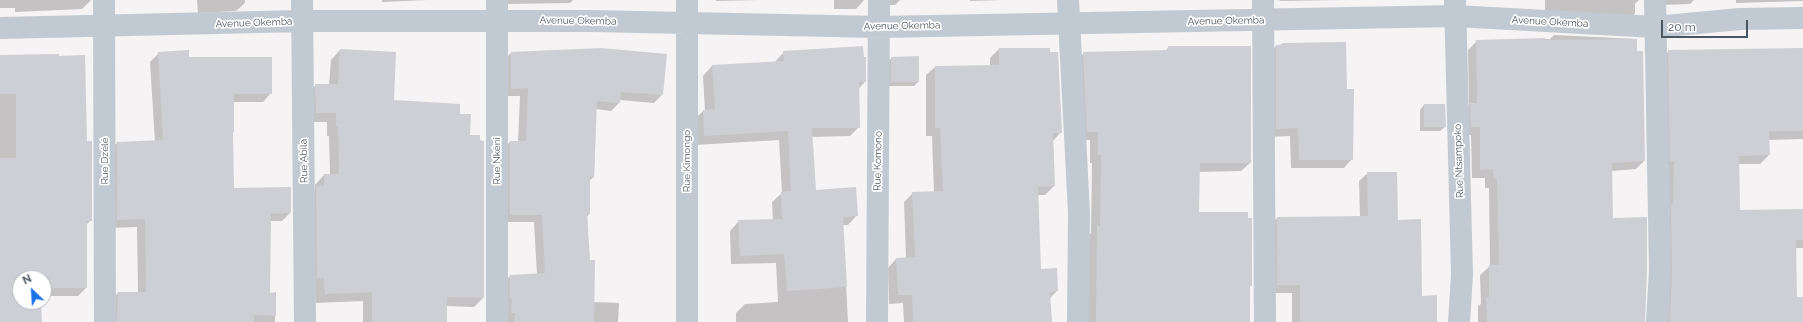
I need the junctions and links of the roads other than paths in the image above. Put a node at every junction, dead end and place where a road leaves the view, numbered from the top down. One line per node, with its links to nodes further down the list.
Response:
1 (104, 0): 13 (street, Rue Dzélé)
2 (687, 0): 12 (street, Rue Kimongo)
3 (879, 0): 14 (street, Rue Komono)
4 (1068, 0): 11 (street)
5 (1654, 0): 15 (street)
6 (1455, 8): 8 (street, Avenue Okemba); 15 (street, Avenue Okemba); 24 (street, Rue Ntsampoko)
7 (497, 10): 9 (street, Avenue Okemba); 12 (street, Avenue Okemba); 19 (street, Rue Nkéni)
8 (1264, 10): 11 (street, Avenue Okemba); 23 (street)
9 (302, 11): 13 (street, Avenue Okemba); 18 (street, Rue Abila)
10 (1803, 18): 15 (street, Avenue Okemba)
11 (1069, 23): 14 (street, Avenue Okemba); 22 (street)
12 (687, 24): 14 (street, Avenue Okemba); 20 (street, Rue Kimongo)
13 (105, 27): 16 (street, Avenue Okemba); 17 (street, Rue Dzélé)
14 (880, 27): 21 (street, Rue Komono)
15 (1655, 27): 25 (street)
16 (0, 28)
17 (105, 322)
18 (306, 322)
19 (497, 322)
20 (686, 322)
21 (877, 322)
22 (1078, 322)
23 (1265, 322)
24 (1459, 322)
25 (1657, 322)

